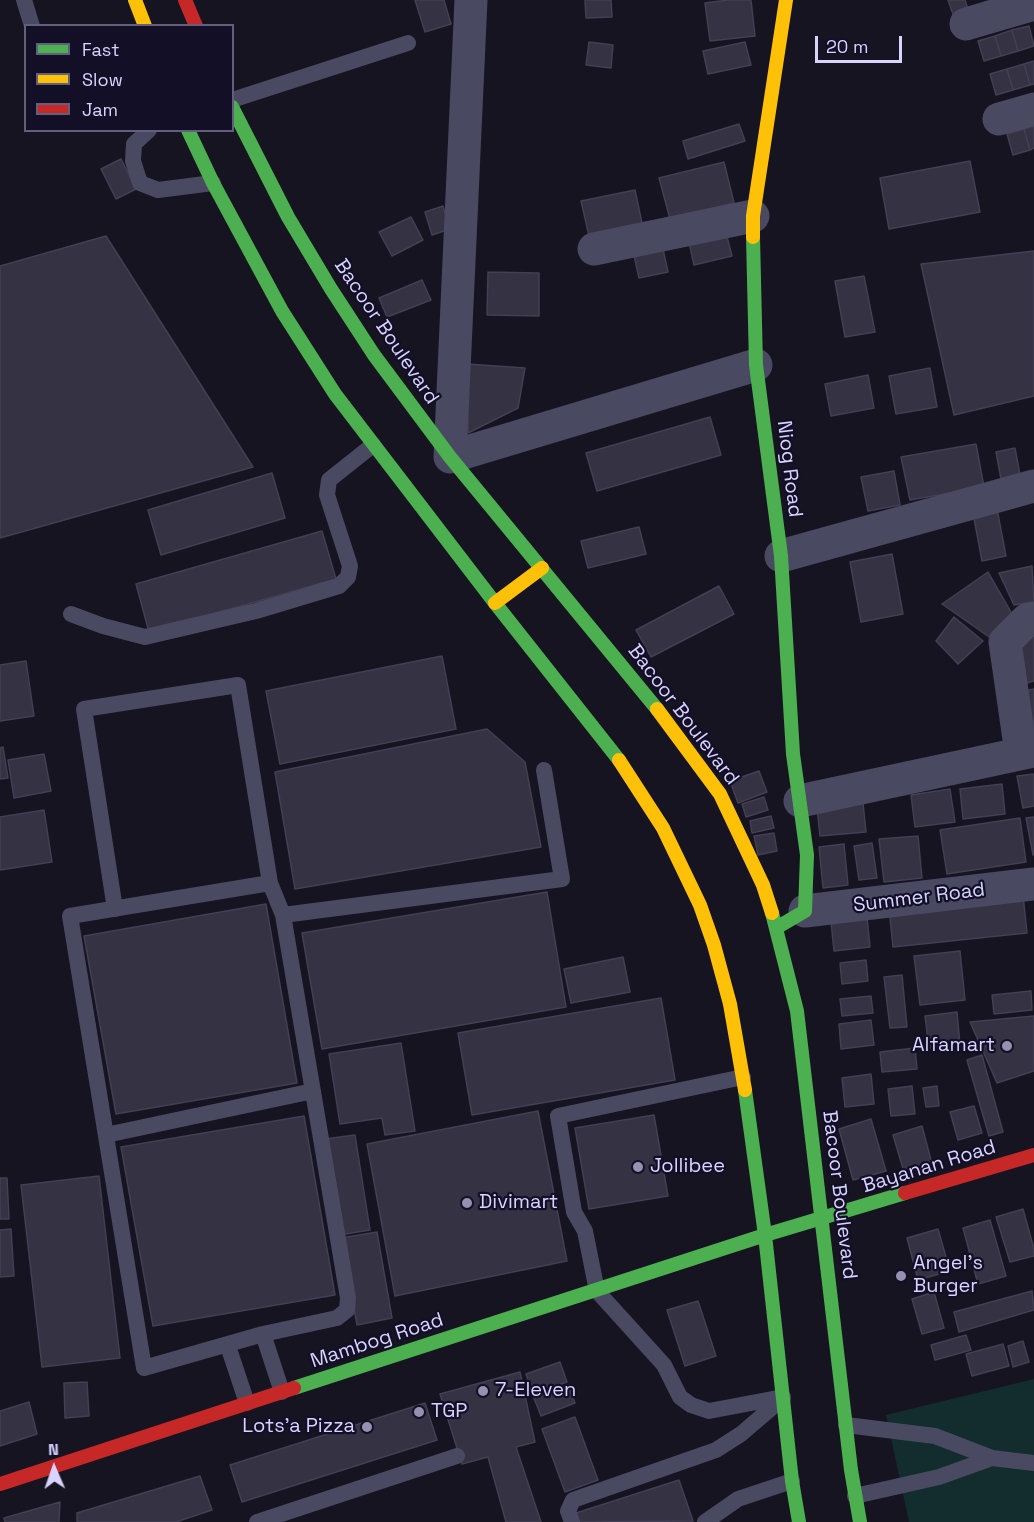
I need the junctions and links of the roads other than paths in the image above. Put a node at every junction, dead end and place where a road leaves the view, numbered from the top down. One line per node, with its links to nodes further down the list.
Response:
1 (24, 0): 7 (lane)
2 (135, 0): 8 (main road)
3 (185, 0): 9 (main road)
4 (471, 0): 23 (street)
5 (786, 0): 19 (main road, Niog Road)
6 (1034, 4): 10 (street)
7 (31, 24)
8 (144, 24)
9 (195, 24)
10 (966, 24)
11 (408, 43): 12 (lane)
12 (234, 99)
13 (1034, 109): 15 (street)
14 (234, 112): 23 (main road, Bacoor Boulevard)
15 (999, 120)
16 (147, 132): 18 (lane)
17 (189, 132): 18 (main road)
18 (213, 183): 22 (main road)
19 (753, 216): 20 (street); 21 (main road, Niog Road)
20 (594, 249)
21 (756, 365): 23 (street); 25 (main road, Niog Road)
22 (373, 445): 27 (main road); 28 (lane)
23 (450, 457): 26 (main road, Bacoor Boulevard)
24 (1034, 486): 25 (street)
25 (781, 556): 32 (main road, Niog Road)
26 (542, 568): 27 (main road); 38 (main road, Bacoor Boulevard)
27 (495, 603): 39 (main road)
28 (71, 614)
29 (1034, 618): 30 (street)
30 (1028, 752): 32 (street)
31 (544, 770): 37 (lane)
32 (800, 801): 36 (main road, Niog Road)
33 (270, 883): 35 (lane); 35 (lane); 37 (lane)
34 (1034, 884): 36 (street, Summer Road)
35 (115, 909): 41 (lane)
36 (805, 911): 38 (main road)
37 (283, 915): 40 (lane)
38 (776, 928): 43 (main road, Bacoor Boulevard)
39 (743, 1077): 44 (main road); 45 (lane)
40 (313, 1091): 41 (lane); 46 (lane)
41 (106, 1135): 47 (lane)
42 (1034, 1155): 43 (main road, Bayanan Road)
43 (822, 1220): 44 (main road, Bayanan Road); 51 (main road, Bacoor Boulevard)
44 (765, 1235): 45 (main road, Mambog Road); 49 (main road)
45 (597, 1291): 48 (main road, Mambog Road); 49 (lane)
46 (263, 1334): 47 (lane); 48 (lane)
47 (228, 1346): 50 (lane)
48 (282, 1392): 50 (main road, Mambog Road)
49 (783, 1397): 55 (main road); 59 (lane)
50 (247, 1403): 56 (main road, Mambog Road)
51 (846, 1425): 53 (lane); 57 (main road, Bacoor Boulevard)
52 (457, 1456): 58 (lane)
53 (992, 1458): 54 (lane); 57 (lane)
54 (1034, 1463)
55 (792, 1481): 60 (lane); 61 (main road)
56 (0, 1484)
57 (855, 1496): 62 (main road, Bacoor Boulevard)
58 (257, 1522)
59 (572, 1522)
60 (705, 1522)
61 (799, 1522)
62 (860, 1522)

